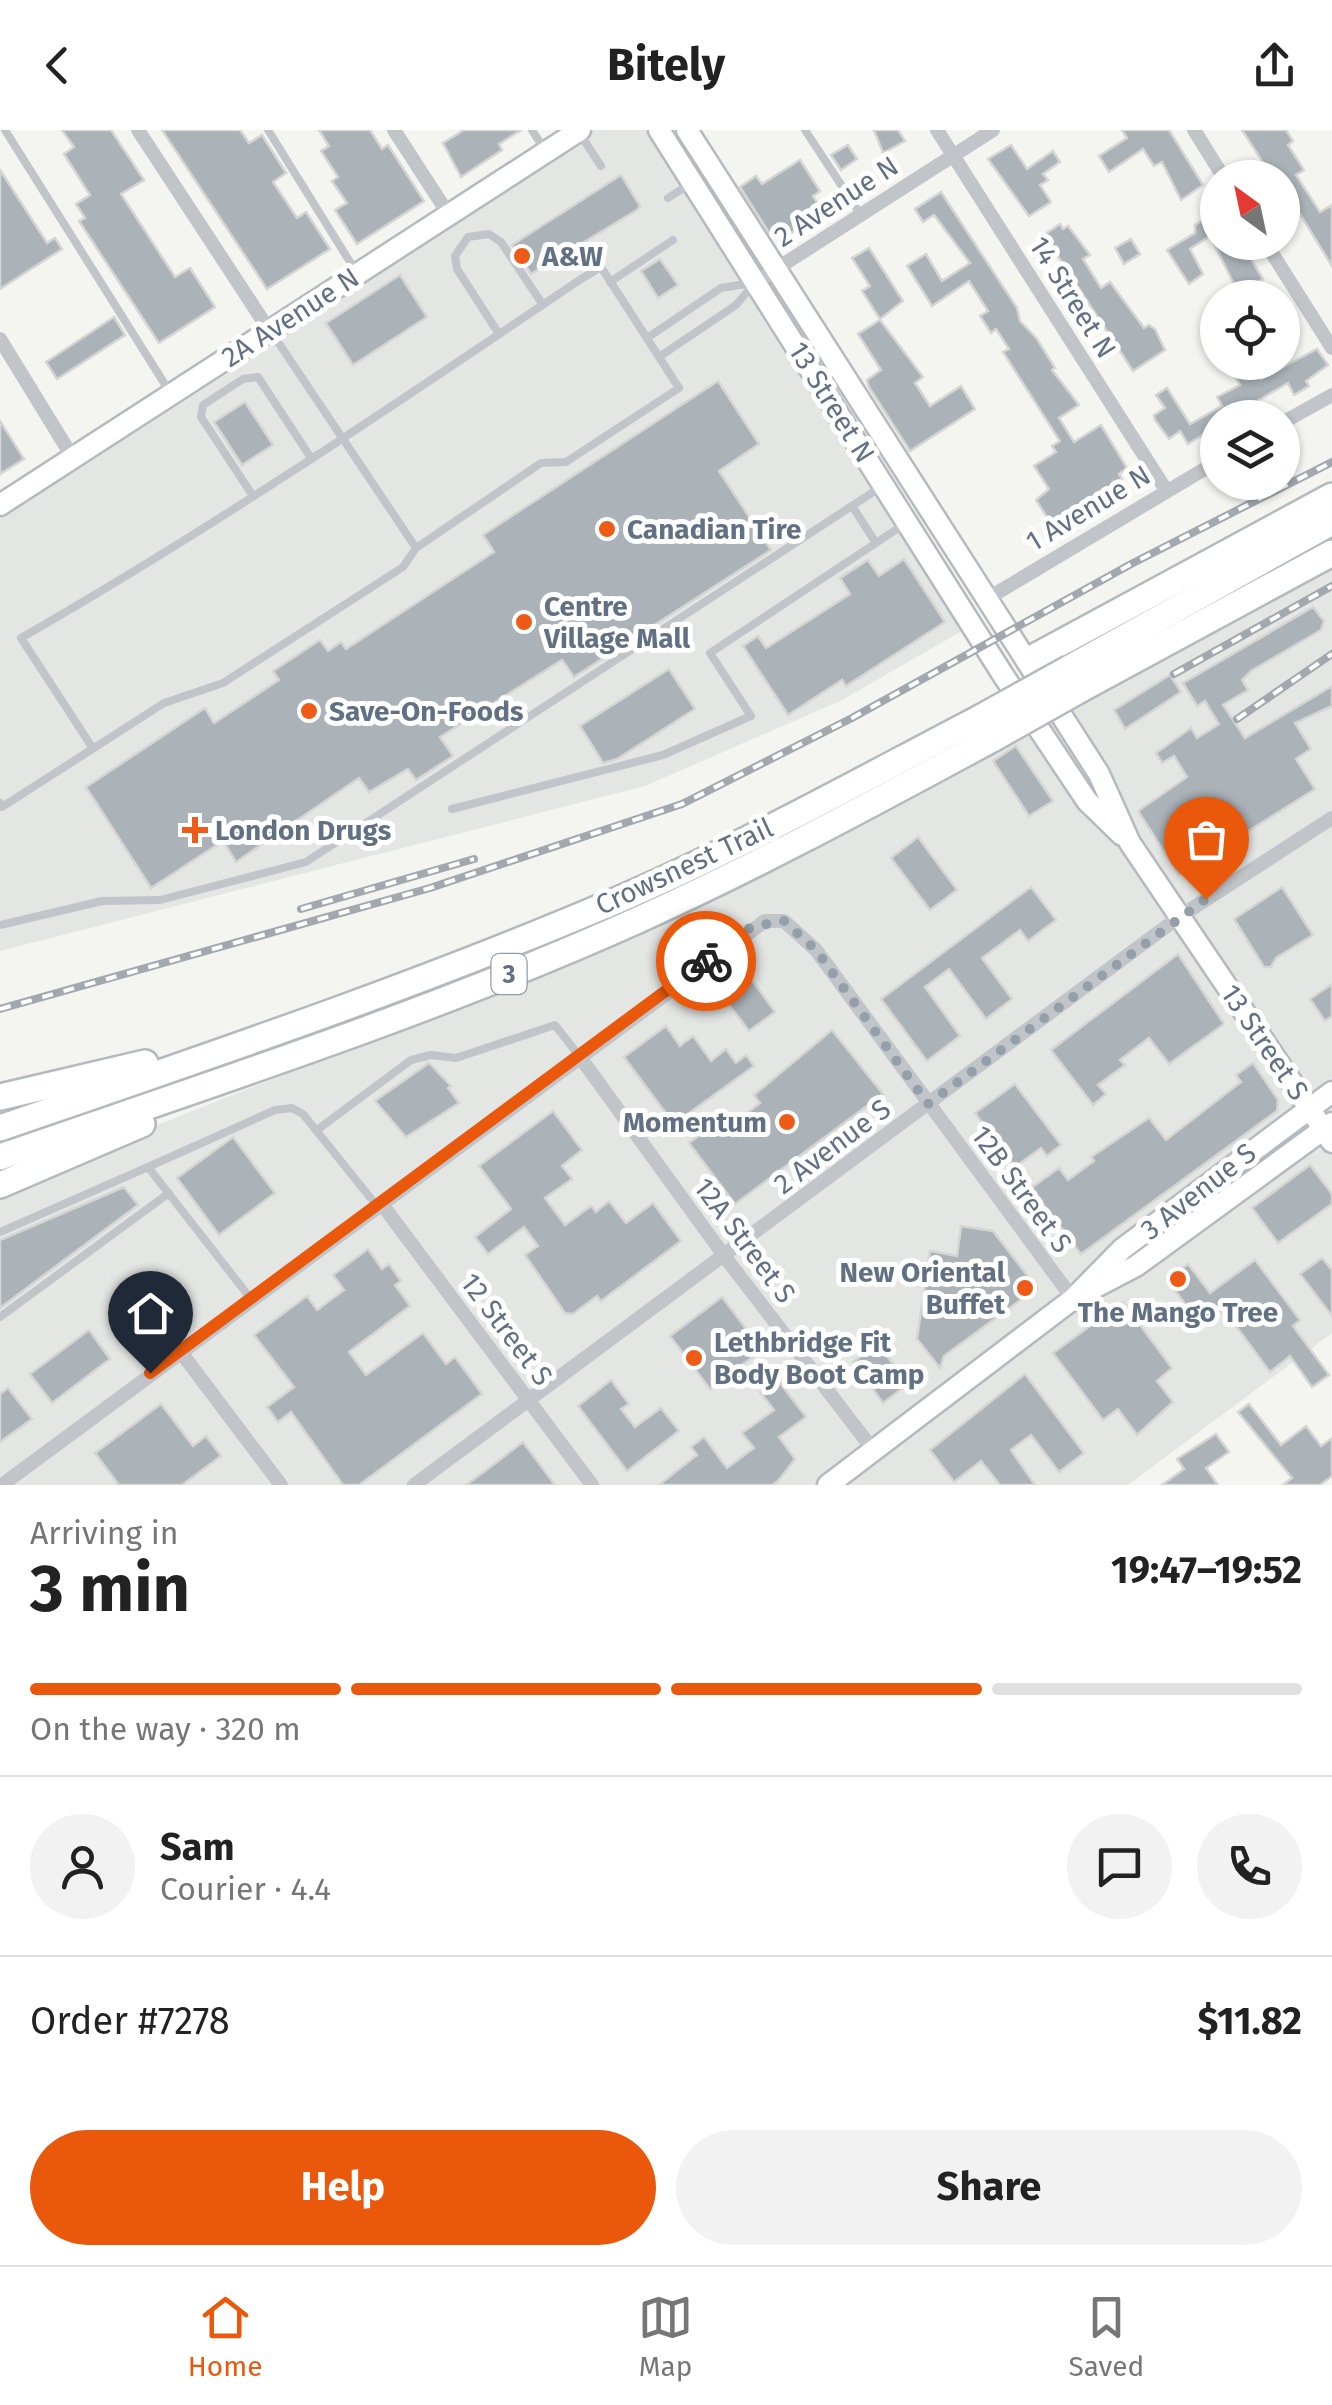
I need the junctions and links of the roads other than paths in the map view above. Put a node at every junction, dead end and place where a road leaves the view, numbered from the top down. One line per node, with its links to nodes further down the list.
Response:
1 (5, 130): 34 (lane)
2 (138, 130): 28 (street)
3 (268, 130): 24 (lane)
4 (394, 130): 19 (street)
5 (532, 130): 13 (lane)
6 (659, 130): 17 (street, 13 Street N)
7 (687, 130): 23 (street, 13 Street N)
8 (804, 130): 20 (lane)
9 (937, 130): 14 (street, 14 Street N)
10 (993, 130): 14 (street, 2 Avenue N)
11 (1194, 130): 15 (street)
12 (579, 131): 13 (street, 2A Avenue N); 16 (lane)
13 (546, 152): 19 (street, 2A Avenue N)
14 (954, 156): 20 (street, 2 Avenue N); 42 (street, 14 Street N)
15 (1213, 160)
16 (601, 166)
17 (692, 183): 18 (lane); 26 (street, 13 Street N)
18 (668, 198)
19 (449, 215): 24 (street, 2A Avenue N)
20 (861, 215): 23 (street, 2 Avenue N)
21 (673, 240): 25 (lane)
22 (1276, 260): 32 (street)
23 (777, 268): 26 (street, 2 Avenue N); 52 (street, 13 Street N)
24 (358, 274): 28 (street, 2A Avenue N)
25 (610, 282): 27 (lane); 30 (lane)
26 (756, 282): 30 (lane); 33 (lane); 41 (street, 13 Street N)
27 (543, 304): 29 (lane); 29 (lane)
28 (269, 330): 34 (street, 2A Avenue N); 37 (lane)
29 (499, 334): 37 (lane)
30 (647, 338): 33 (lane)
31 (0, 339): 38 (street)
32 (1332, 348)
33 (660, 357): 50 (lane)
34 (171, 394): 38 (street, 2A Avenue N)
35 (1332, 395): 36 (street)
36 (1300, 414)
37 (344, 437): 39 (lane); 50 (lane)
38 (73, 458): 45 (street, 2A Avenue N)
39 (312, 458): 43 (lane); 43 (lane)
40 (1200, 471): 42 (street, 1 Avenue N)
41 (884, 484): 46 (lane); 47 (street, 13 Street N)
42 (1166, 490): 52 (street, 1 Avenue N)
43 (253, 496): 57 (lane)
44 (1332, 496): 53 (highway)
45 (0, 505)
46 (852, 506): 49 (lane); 63 (lane)
47 (908, 522): 49 (lane); 54 (street, 13 Street N)
48 (1332, 522): 55 (highway, Crowsnest Trail / 3)
49 (876, 543): 59 (lane)
50 (416, 548): 57 (lane)
51 (1332, 553): 55 (highway, Crowsnest Trail / 3)
52 (985, 600): 53 (street, 13 Street N)
53 (1029, 660): 61 (street, 13 Street S)
54 (1003, 676): 61 (street, 13 Street S)
55 (1075, 679): 56 (highway, Crowsnest Trail / 3, bridge)
56 (987, 728): 64 (highway, Crowsnest Trail / 3); 65 (highway, Crowsnest Trail / 3)
57 (92, 746): 58 (lane)
58 (0, 803)
59 (452, 809)
60 (1332, 818): 62 (street, 2 Avenue S)
61 (1130, 843): 62 (street, 13 Street S)
62 (1179, 917): 69 (street, 2 Avenue S); 70 (street, 13 Street S)
63 (0, 925)
64 (291, 1028): 68 (highway); 71 (highway, Crowsnest Trail / 3)
65 (358, 1034): 74 (highway, Crowsnest Trail / 3); 76 (highway)
66 (580, 1057): 69 (street, 12B Street S); 72 (lane); 78 (street); 80 (street, 12A Street S)
67 (1332, 1092): 70 (street, 3 Avenue S)
68 (0, 1098)
69 (928, 1104): 80 (street, 2 Avenue S); 82 (street, 12B Street S)
70 (1308, 1106): 73 (street, 13 Street S); 82 (street, 3 Avenue S)
71 (0, 1128)
72 (316, 1130): 75 (lane); 78 (lane)
73 (1329, 1131): 82 (street, 3 Avenue S)
74 (0, 1156)
75 (148, 1167): 77 (lane); 79 (lane)
76 (0, 1186)
77 (169, 1194): 81 (lane); 83 (lane)
78 (379, 1205): 81 (street); 85 (street, 12 Street S)
79 (0, 1232)
80 (725, 1257): 85 (street, 2 Avenue S); 86 (street, 12A Street S)
81 (251, 1299): 84 (street)
82 (1073, 1299): 86 (street, 3 Avenue S)
83 (0, 1318)
84 (180, 1351): 87 (street); 88 (street)
85 (528, 1398): 89 (street, 2 Avenue S); 90 (street, 12 Street S)
86 (874, 1451): 91 (street, 3 Avenue S)
87 (2, 1485)
88 (280, 1485)
89 (414, 1485)
90 (592, 1485)
91 (828, 1485)

